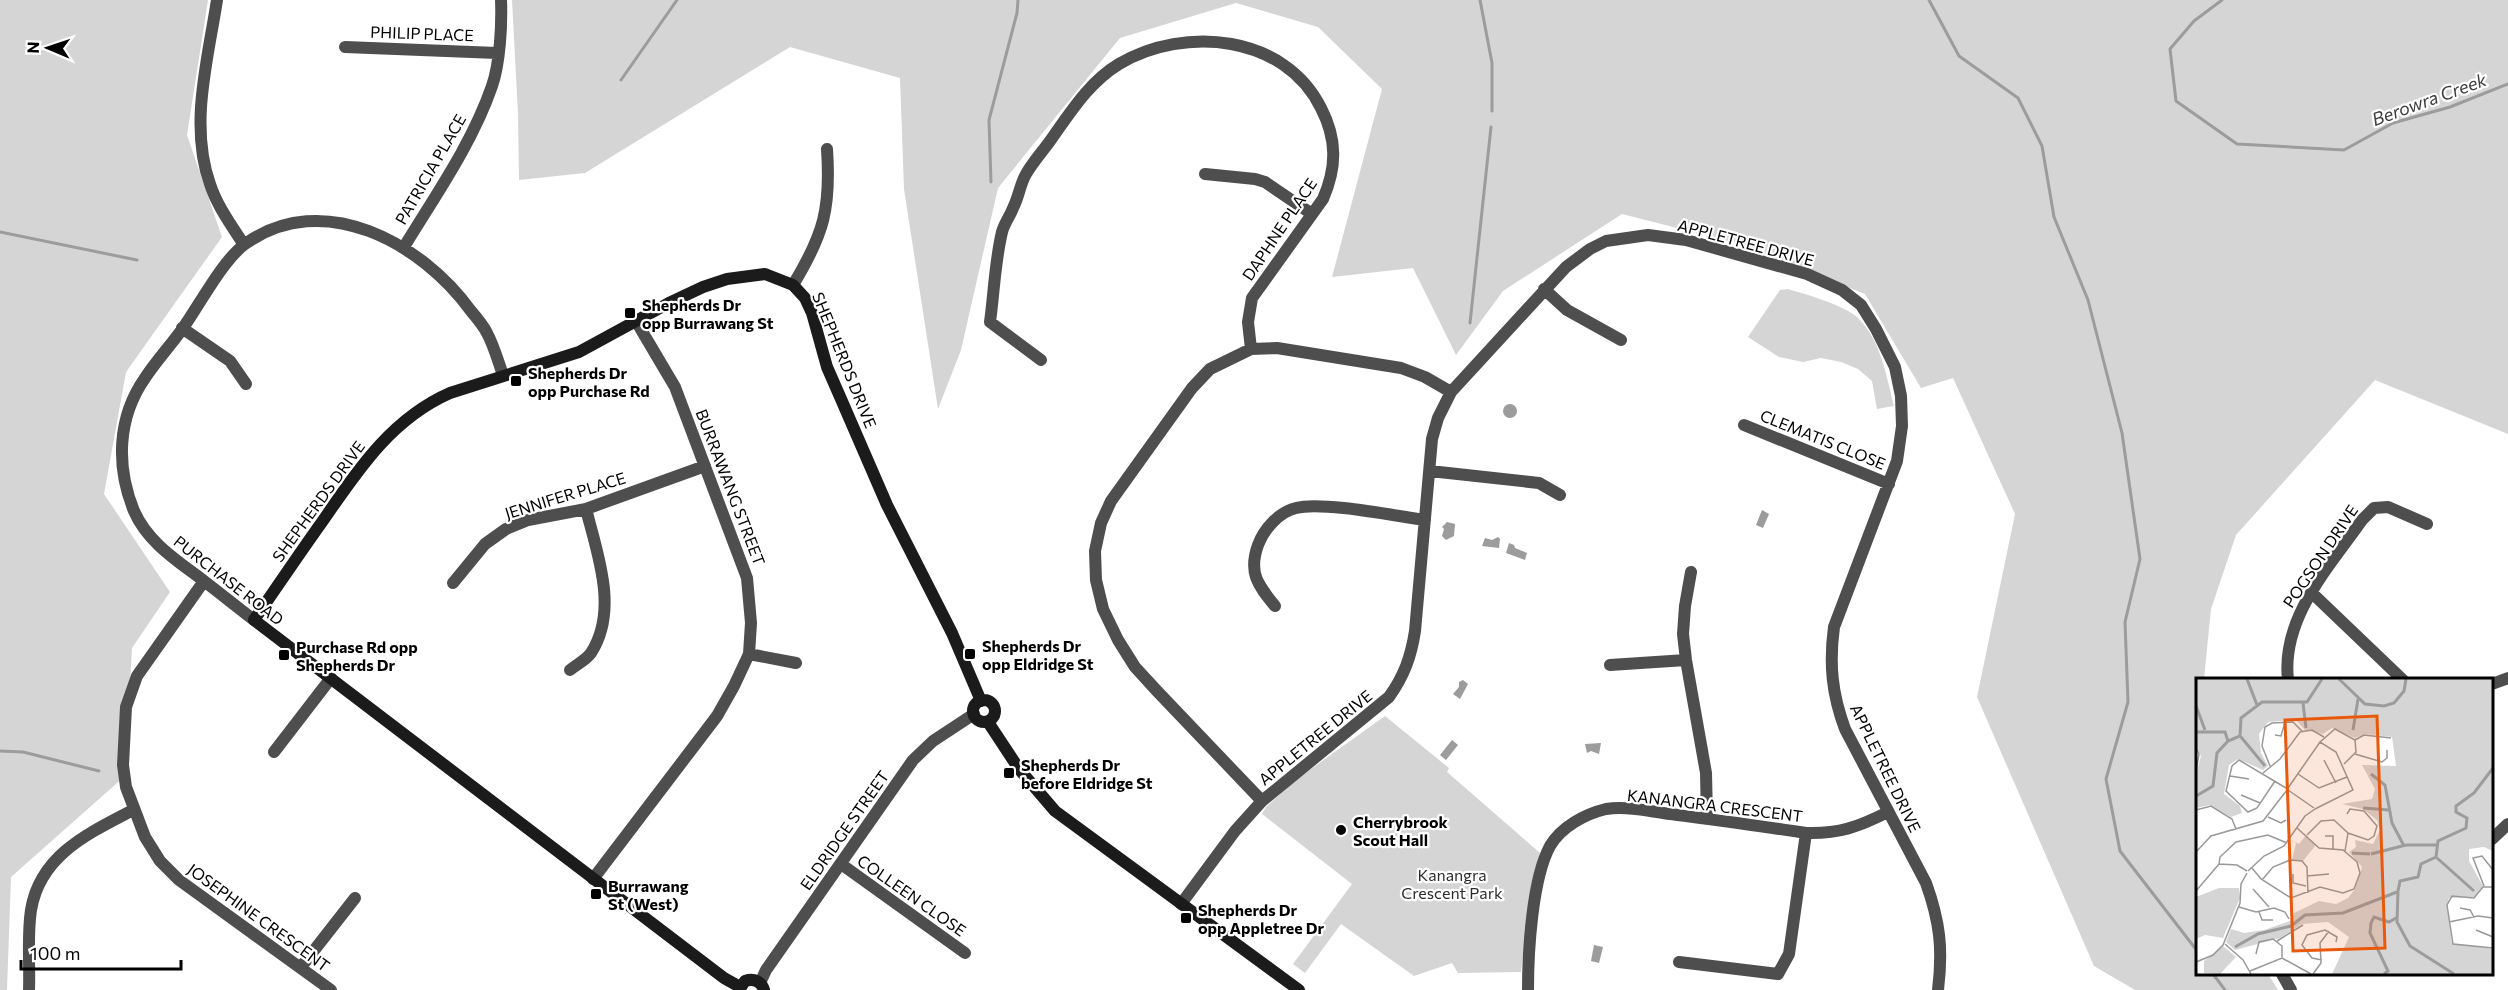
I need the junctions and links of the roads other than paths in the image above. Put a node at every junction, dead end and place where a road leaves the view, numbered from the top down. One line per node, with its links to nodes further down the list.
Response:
1 (217, 0): 8 (street)
2 (501, 0): 4 (street, PATRICIA PLACE)
3 (345, 47): 4 (street, PHILIP PLACE)
4 (497, 53): 9 (street, PATRICIA PLACE)
5 (827, 148): 10 (street)
6 (1205, 174): 7 (street)
7 (1312, 214): 15 (street, DAPHNE PLACE); 16 (street, DAPHNE PLACE)
8 (244, 245): 9 (street, PURCHASE ROAD); 13 (street, PURCHASE ROAD)
9 (404, 247): 17 (street, PURCHASE ROAD)
10 (793, 285): 12 (main road, SHEPHERDS DRIVE); 44 (main road, SHEPHERDS DRIVE)
11 (1544, 289): 14 (street); 19 (street, APPLETREE DRIVE); 23 (street, APPLETREE DRIVE)
12 (636, 321): 17 (main road, SHEPHERDS DRIVE); 21 (street, BURRAWANG STREET)
13 (182, 328): 18 (street); 29 (street, PURCHASE ROAD)
14 (1621, 340)
15 (1251, 349): 19 (street); 48 (street)
16 (1041, 360)
17 (503, 375): 33 (main road, SHEPHERDS DRIVE)
18 (246, 384)
19 (1451, 392): 22 (street, APPLETREE DRIVE)
20 (1744, 425): 23 (street, CLEMATIS CLOSE)
21 (705, 466): 25 (street, JENNIFER PLACE); 34 (street, BURRAWANG STREET)
22 (1430, 471): 24 (street); 26 (street, APPLETREE DRIVE)
23 (1889, 484): 50 (street, APPLETREE DRIVE)
24 (1560, 495)
25 (586, 509): 30 (street, JENNIFER PLACE); 38 (street)
26 (1425, 520): 32 (street); 48 (street, APPLETREE DRIVE)
27 (2427, 524): 31 (street, POGSON DRIVE)
28 (1691, 572): 35 (street)
29 (204, 581): 33 (street, PURCHASE ROAD); 49 (street, JOSEPHINE CRESCENT)
30 (453, 583)
31 (2312, 593): 40 (street, POGSON DRIVE); 41 (street)
32 (1275, 606)
33 (254, 620): 39 (main road, PURCHASE ROAD)
34 (749, 654): 36 (street); 56 (street, BURRAWANG STREET)
35 (1686, 660): 37 (street); 51 (street)
36 (796, 663)
37 (1610, 665)
38 (570, 670)
39 (331, 678): 47 (street); 56 (main road, PURCHASE ROAD)
40 (2288, 678)
41 (2401, 678)
42 (2508, 678): 43 (street)
43 (2493, 684)
44 (981, 701): 45 (main road); 46 (main road)
45 (974, 714): 46 (main road); 55 (street, ELDRIDGE STREET)
46 (988, 722): 58 (main road)
47 (274, 752)
48 (1262, 801): 58 (street, APPLETREE DRIVE)
49 (134, 810): 61 (street, JOSEPHINE CRESCENT); 65 (street)
50 (1887, 812): 53 (street, KANANGRA CRESCENT); 69 (street, APPLETREE DRIVE)
51 (1707, 818): 53 (street, KANANGRA CRESCENT); 68 (street, KANANGRA CRESCENT)
52 (2508, 824): 54 (street)
53 (1806, 833): 60 (street)
54 (2493, 838)
55 (841, 864): 59 (street, COLLEEN CLOSE); 63 (street, ELDRIDGE STREET)
56 (594, 879): 64 (main road, PURCHASE ROAD)
57 (355, 898): 61 (street)
58 (1181, 904): 67 (main road)
59 (965, 953)
60 (1679, 963)
61 (301, 967): 66 (street, JOSEPHINE CRESCENT)
62 (2283, 975): 70 (street)
63 (762, 986): 64 (main road)
64 (740, 988)
65 (29, 990)
66 (331, 990)
67 (1299, 990)
68 (1528, 990)
69 (1938, 990)
70 (2291, 990)

